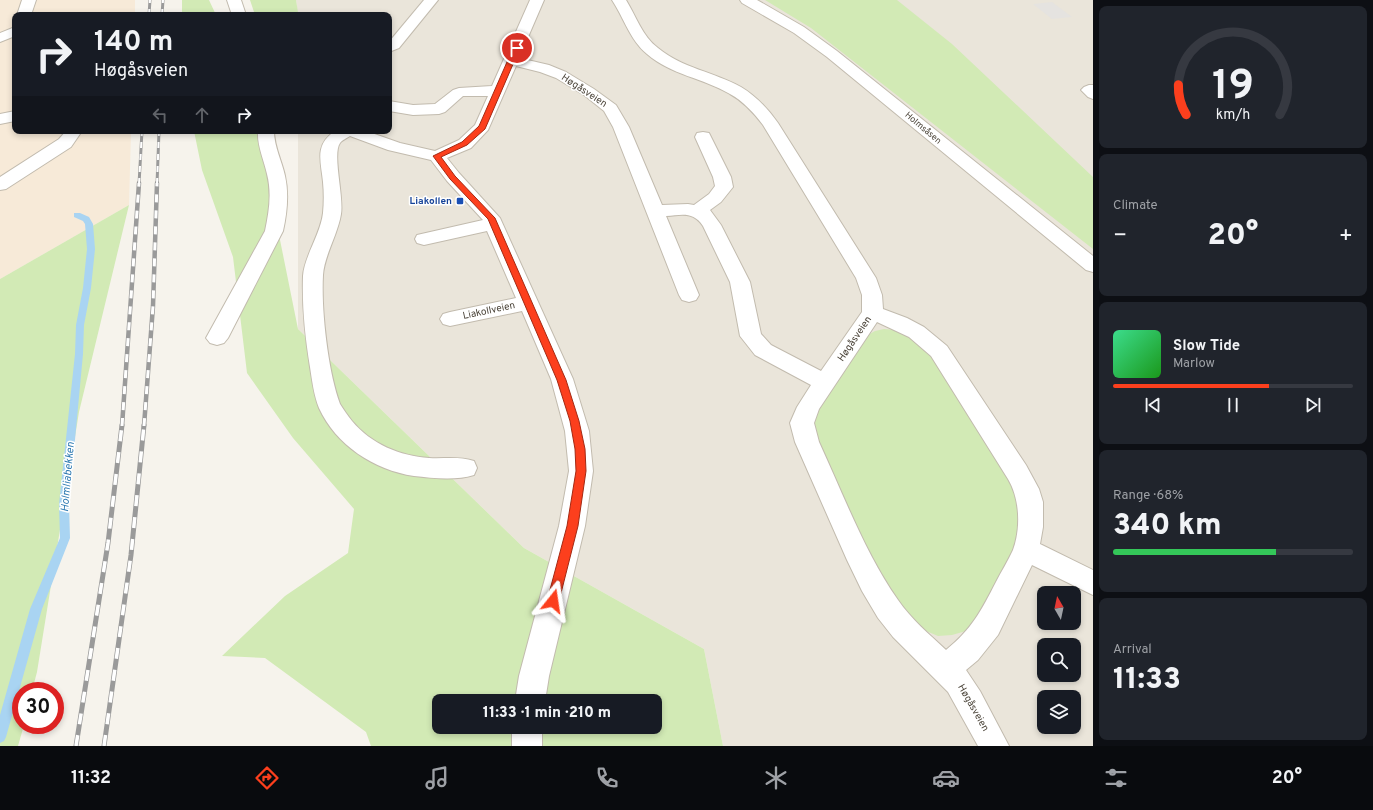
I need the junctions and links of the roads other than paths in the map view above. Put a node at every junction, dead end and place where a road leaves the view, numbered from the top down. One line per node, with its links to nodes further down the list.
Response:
1 (29, 0): 7 (street)
2 (234, 0): 8 (street)
3 (431, 0): 11 (street)
4 (537, 0): 12 (street)
5 (619, 0): 33 (street)
6 (747, 0): 30 (street, Holmsåsen)
7 (25, 12)
8 (238, 12)
9 (12, 32): 10 (street)
10 (0, 38)
11 (392, 46)
12 (511, 61): 14 (street); 26 (street, Høgåsveien)
13 (1093, 90): 15 (street)
14 (498, 91): 16 (street); 24 (street)
15 (1093, 94)
16 (392, 104)
17 (12, 117): 18 (street)
18 (0, 119)
19 (72, 134): 25 (street)
20 (266, 134): 35 (street)
21 (342, 134): 37 (street)
22 (360, 134): 24 (street)
23 (702, 137): 27 (street)
24 (437, 156): 28 (street, Liakollveien)
25 (0, 185)
26 (656, 211): 27 (street); 31 (street, Høgåsveien)
27 (697, 211): 36 (street)
28 (494, 224): 29 (street); 32 (street, Liakollveien)
29 (424, 239)
30 (1093, 266)
31 (689, 295)
32 (528, 303): 34 (street, Liakollveien); 41 (street, Liakollveien)
33 (872, 313): 36 (street, Høgåsveien); 38 (street, Høgåsveien)
34 (450, 319)
35 (217, 338)
36 (824, 383): 40 (street, Høgåsveien)
37 (465, 468)
38 (1026, 550): 39 (street); 40 (street, Høgåsveien)
39 (1093, 583)
40 (945, 669): 44 (street, Høgåsveien)
41 (531, 694)
42 (527, 734): 43 (street)
43 (527, 746)
44 (994, 746)

